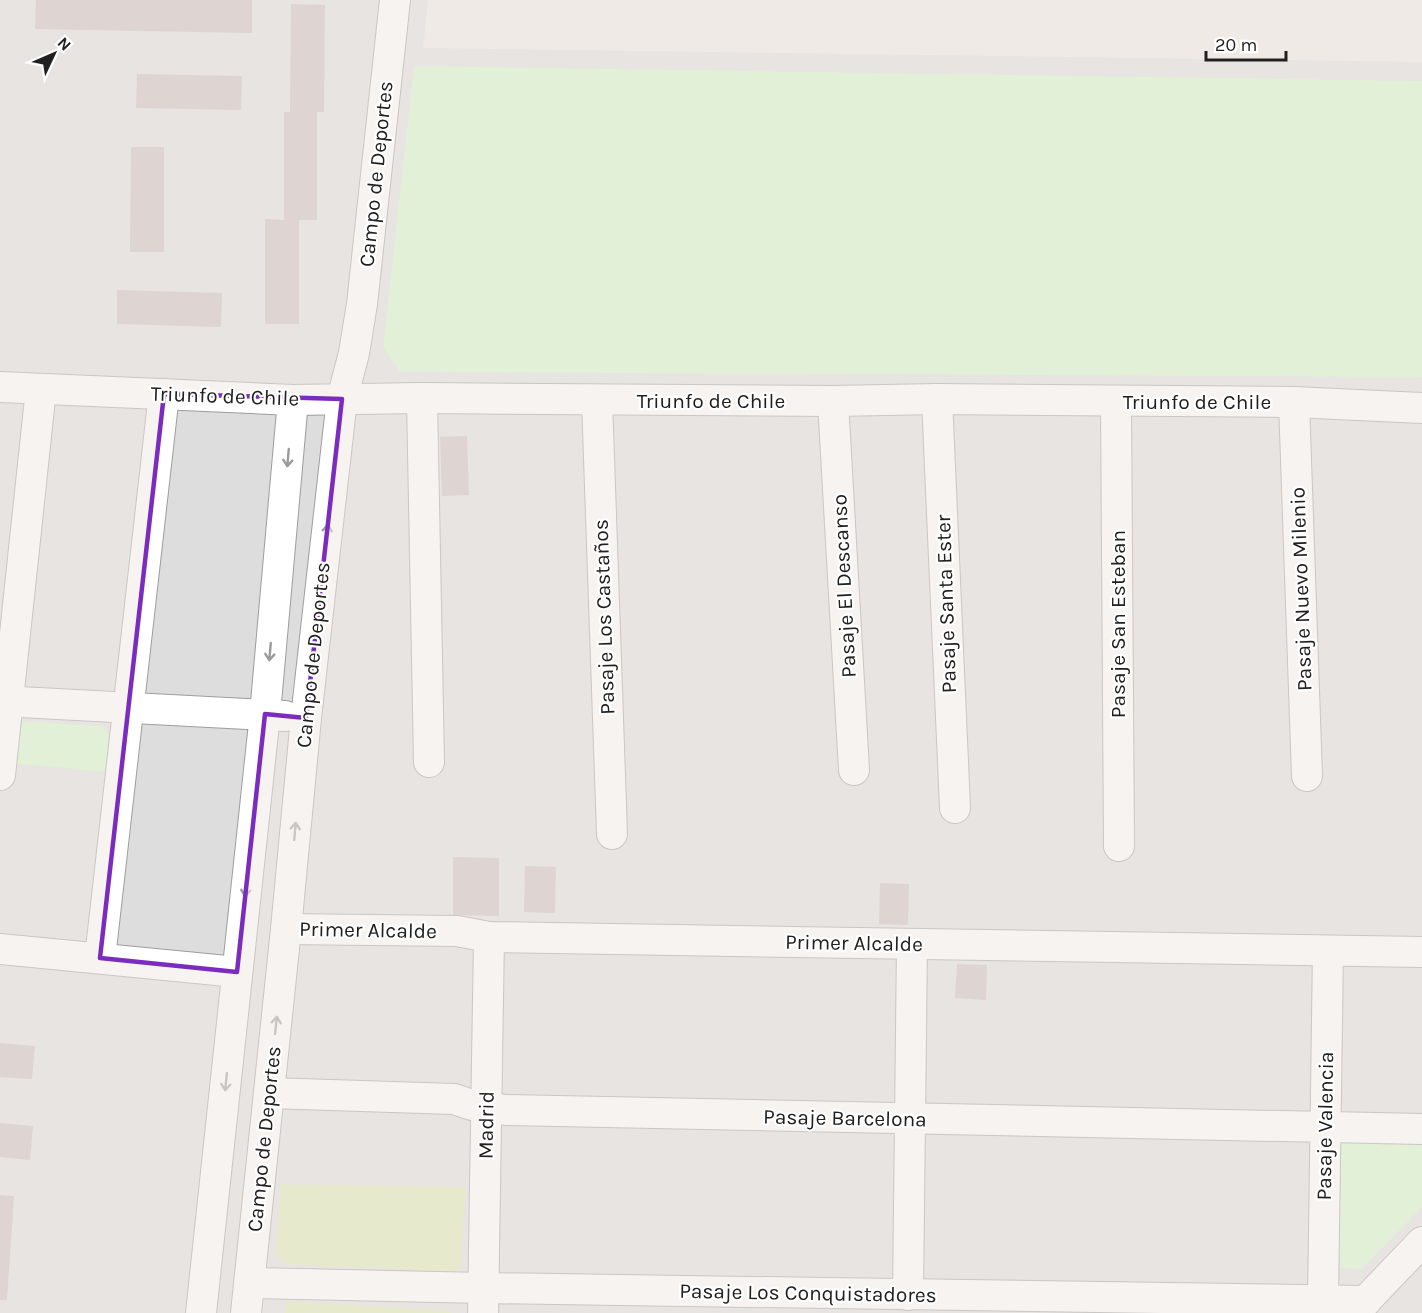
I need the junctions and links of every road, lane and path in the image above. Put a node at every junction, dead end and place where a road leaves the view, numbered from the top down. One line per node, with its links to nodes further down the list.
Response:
1 (395, 0): 6 (street, Campo de Deportes)
2 (0, 387): 3 (street, Triunfo de Chile)
3 (41, 389): 4 (street, Triunfo de Chile); 14 (street)
4 (164, 394): 8 (street, Triunfo de Chile); 15 (street)
5 (422, 398): 6 (street, Triunfo de Chile); 9 (street, Triunfo de Chile); 18 (street)
6 (342, 399): 8 (street, Triunfo de Chile); 17 (street, Campo de Deportes, one-way to 6)
7 (938, 399): 10 (street, Triunfo de Chile); 11 (street, Triunfo de Chile); 22 (street, Pasaje Santa Ester)
8 (293, 400): 16 (street, Campo de Deportes, one-way to 16)
9 (597, 400): 10 (street, Triunfo de Chile); 23 (street, Pasaje Los Castaños)
10 (833, 401): 19 (street, Pasaje El Descanso)
11 (1116, 402): 12 (street, Triunfo de Chile); 24 (street, Pasaje San Esteban)
12 (1294, 402): 13 (street, Triunfo de Chile); 21 (street, Pasaje Nuevo Milenio)
13 (1422, 408)
14 (4, 702): 15 (street); 20 (street)
15 (128, 708): 16 (street); 31 (street)
16 (265, 714): 17 (street); 32 (street, Campo de Deportes, one-way to 32)
17 (306, 718): 25 (street, Campo de Deportes, one-way to 17)
18 (429, 762)
19 (854, 770)
20 (0, 775)
21 (1307, 776)
22 (955, 808)
23 (612, 834)
24 (1119, 846)
25 (286, 930): 26 (street, Primer Alcalde); 33 (street, Campo de Deportes, one-way to 25)
26 (489, 937): 27 (street, Primer Alcalde); 34 (street, Madrid)
27 (912, 944): 29 (street, Primer Alcalde); 35 (street)
28 (0, 949): 31 (street)
29 (1328, 951): 30 (street, Primer Alcalde); 36 (street, Pasaje Valencia)
30 (1422, 952)
31 (100, 958): 32 (street)
32 (237, 972): 46 (street, Campo de Deportes, one-way to 46)
33 (269, 1093): 34 (street, Pasaje Barcelona); 39 (street, Campo de Deportes)
34 (486, 1107): 35 (street, Pasaje Barcelona); 41 (street, Madrid)
35 (910, 1119): 36 (street, Pasaje Barcelona); 40 (street)
36 (1325, 1126): 37 (street, Pasaje Barcelona); 42 (street, Pasaje Valencia)
37 (1422, 1129)
38 (1422, 1242): 45 (street)
39 (249, 1282): 41 (street, Pasaje Los Conquistadores); 47 (street, Campo de Deportes)
40 (908, 1294): 42 (street, Pasaje Los Conquistadores); 44 (street, Pasaje Los Conquistadores)
41 (484, 1300): 43 (street, Pasaje Los Conquistadores)
42 (1323, 1300): 45 (street, Pasaje Los Conquistadores)
43 (653, 1302): 44 (street, Pasaje Los Conquistadores)
44 (822, 1303)
45 (1360, 1307)
46 (201, 1313)
47 (246, 1313)

